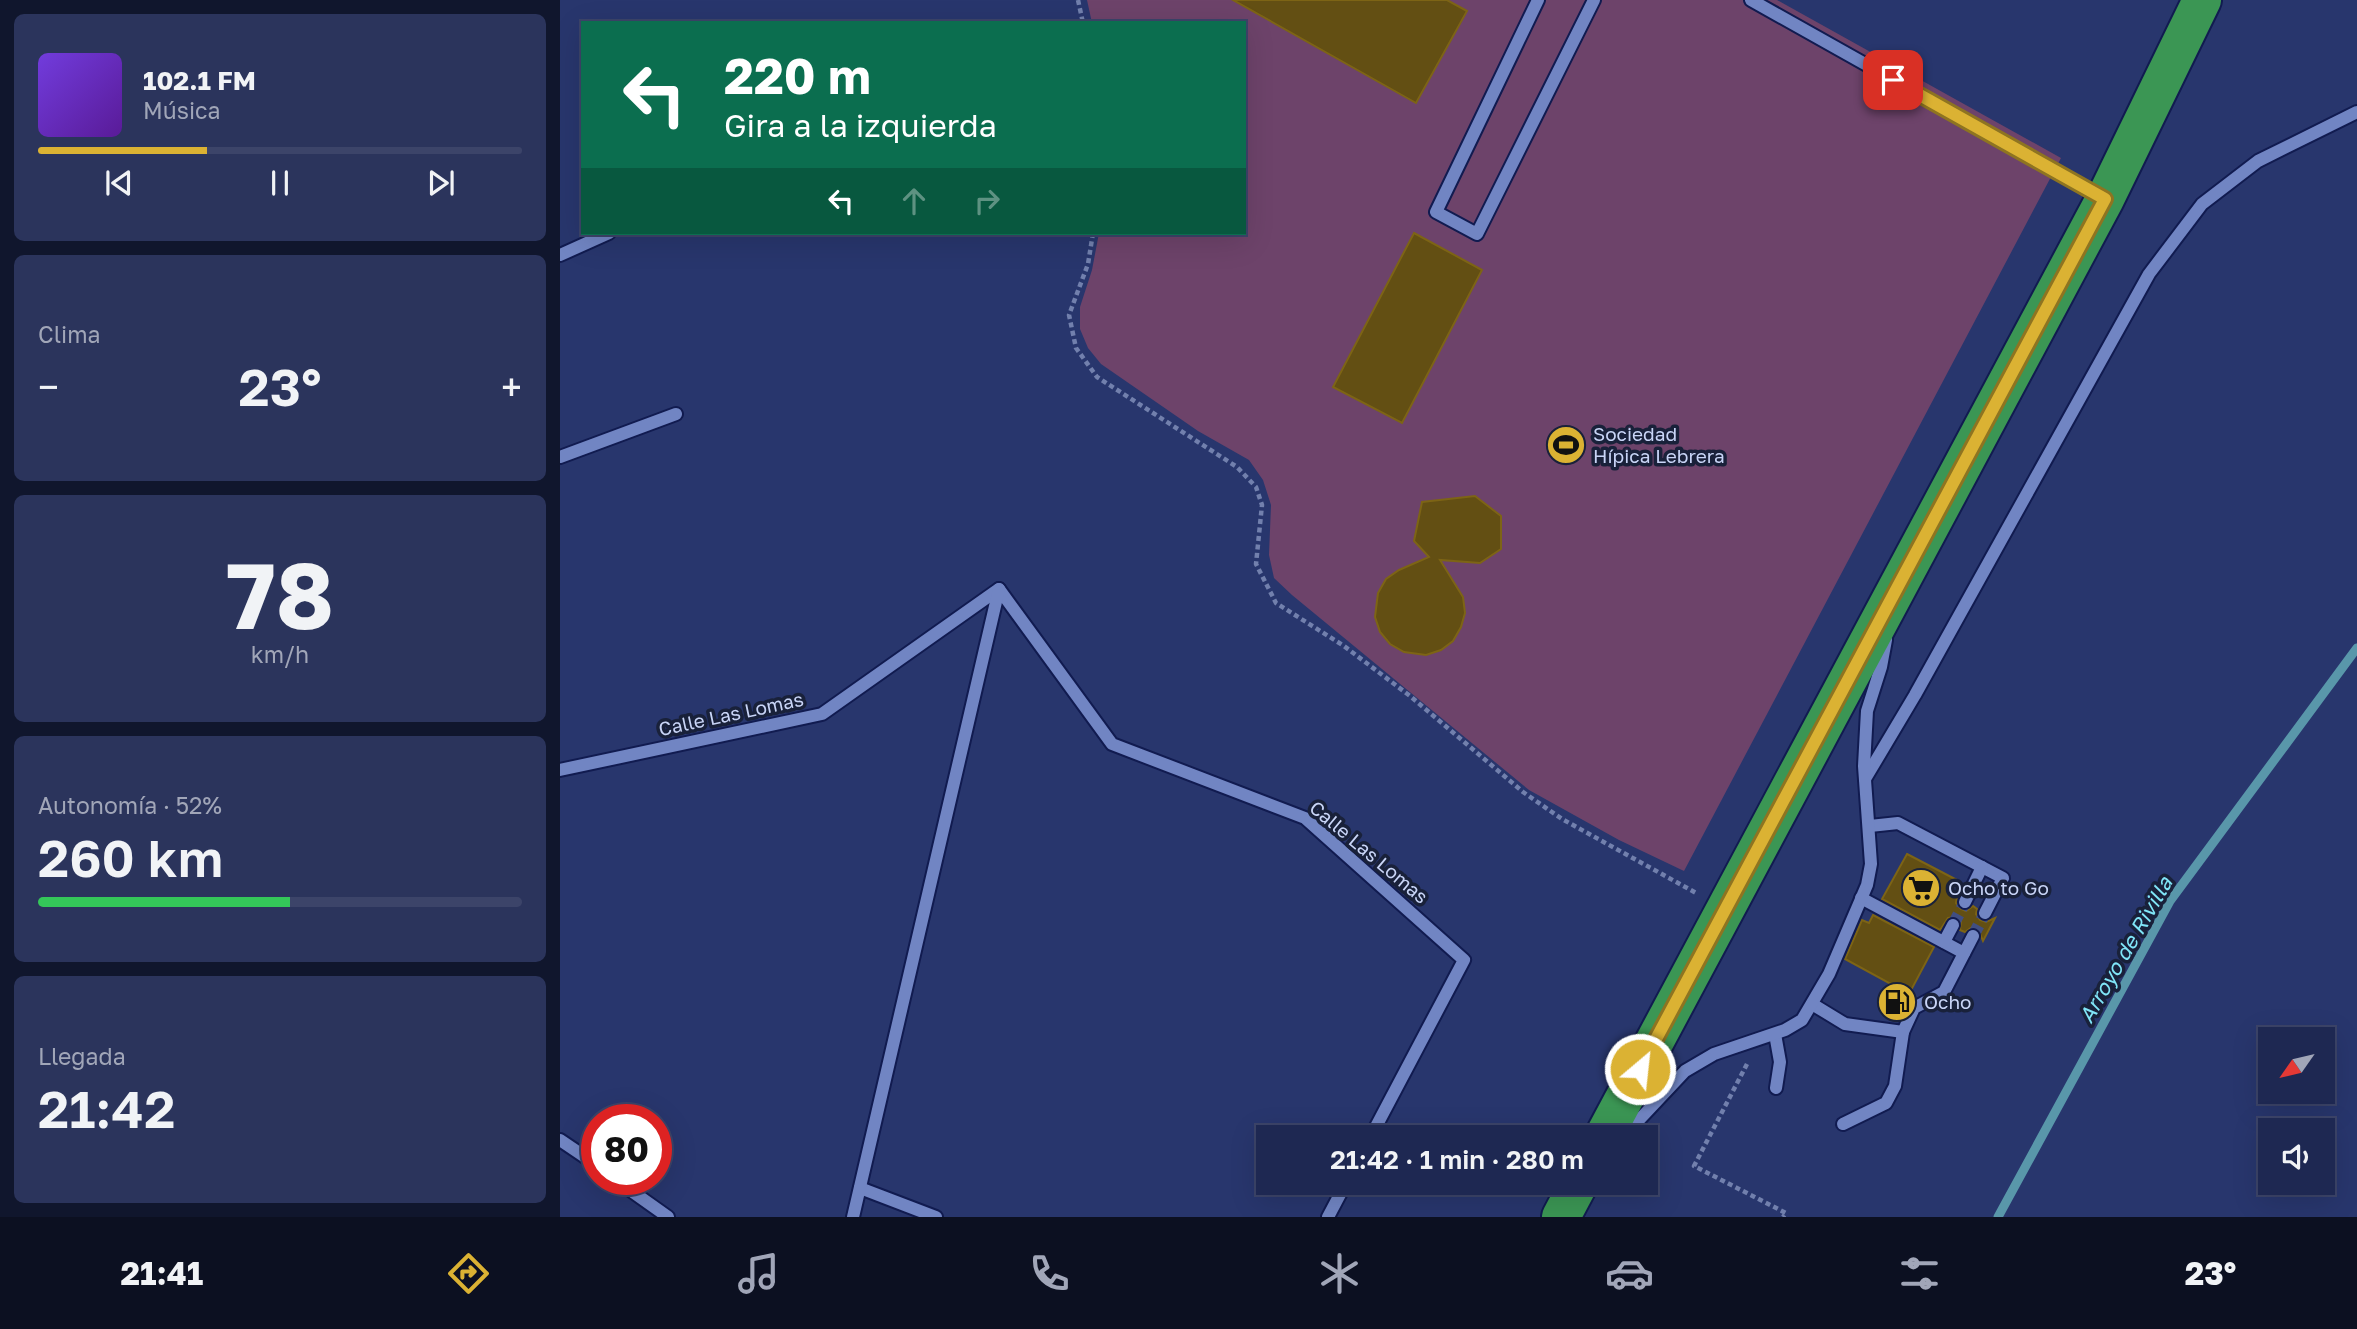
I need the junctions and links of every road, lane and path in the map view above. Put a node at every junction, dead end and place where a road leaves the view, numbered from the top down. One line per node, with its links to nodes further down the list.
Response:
1 (1078, 0): 6 (path)
2 (1538, 0): 3 (street)
3 (1594, 0)
4 (1751, 0): 8 (street)
5 (2202, 0): 8 (highway)
6 (1083, 21)
7 (2357, 112): 17 (street)
8 (2105, 199): 15 (highway)
9 (604, 235): 11 (street)
10 (1093, 235): 22 (path)
11 (560, 255)
12 (676, 414): 13 (street)
13 (560, 457)
14 (999, 590): 16 (street, Calle Las Lomas); 34 (street, Calle Las Lomas); 39 (street)
15 (1892, 600): 17 (street); 22 (highway)
16 (560, 770)
17 (1865, 779): 18 (street)
18 (1870, 825): 19 (street); 20 (street)
19 (1983, 867): 21 (street); 23 (street)
20 (1861, 898): 26 (street); 28 (street)
21 (1965, 902)
22 (1726, 909): 35 (highway)
23 (1985, 913)
24 (1953, 926): 26 (street)
25 (1973, 936): 27 (street)
26 (1944, 943): 27 (street)
27 (1964, 953): 29 (street)
28 (1812, 1004): 29 (street); 30 (street)
29 (1903, 1032): 33 (street)
30 (1775, 1034): 31 (street); 32 (street)
31 (1761, 1038): 36 (street); 48 (path)
32 (1776, 1088)
33 (1843, 1124)
34 (1377, 1125)
35 (1611, 1125)
36 (1634, 1125)
37 (560, 1140): 38 (street)
38 (581, 1155)
39 (860, 1188): 44 (street); 45 (street)
40 (637, 1195): 43 (street)
41 (1340, 1195): 46 (street)
42 (1573, 1195): 47 (highway)
43 (668, 1217)
44 (853, 1217)
45 (936, 1217)
46 (1328, 1217)
47 (1561, 1217)
48 (1783, 1217)

